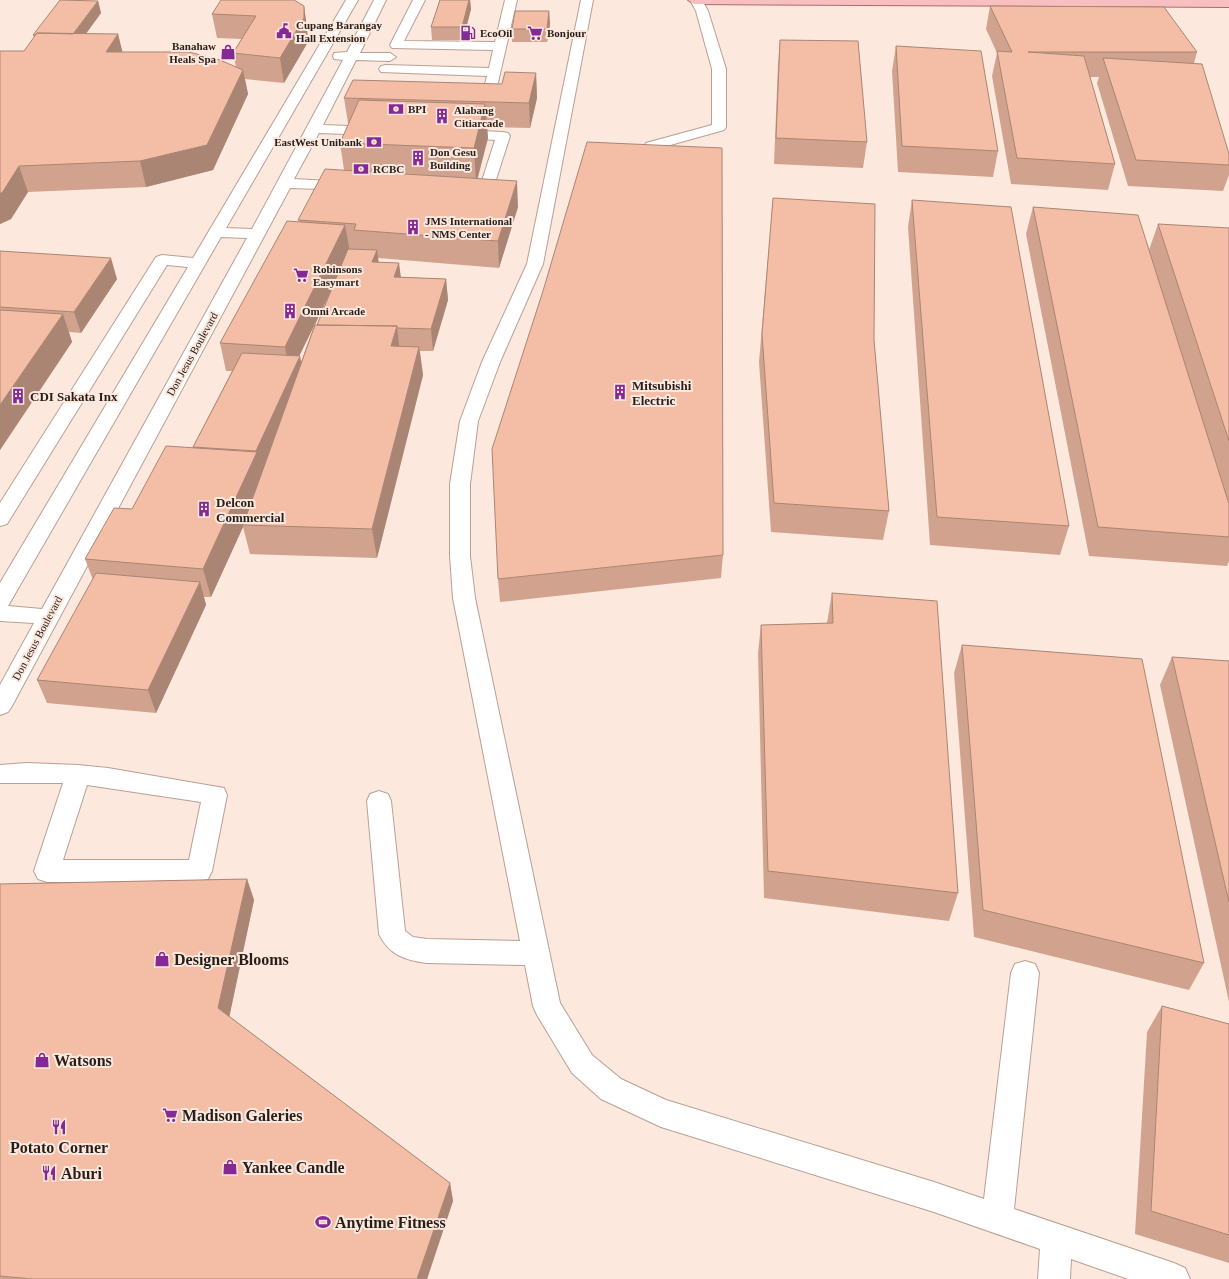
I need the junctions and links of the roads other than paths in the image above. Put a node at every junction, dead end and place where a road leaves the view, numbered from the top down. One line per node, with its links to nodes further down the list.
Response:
1 (352, 0): 12 (street)
2 (380, 0): 8 (street, Don Jesus Boulevard)
3 (419, 0): 9 (street)
4 (511, 0): 11 (street)
5 (587, 0): 36 (street)
6 (695, 0): 7 (main road); 21 (street)
7 (1229, 3)
8 (370, 21): 9 (street); 13 (street, Don Jesus Boulevard)
9 (408, 22): 10 (street)
10 (396, 45): 11 (street); 14 (street)
11 (500, 46): 15 (street)
12 (320, 56): 13 (street); 25 (street)
13 (352, 56): 14 (street); 18 (street, Don Jesus Boulevard)
14 (388, 63): 15 (street); 16 (street)
15 (494, 72): 17 (street)
16 (381, 83)
17 (466, 100)
18 (314, 129): 19 (street); 22 (street, Don Jesus Boulevard)
19 (385, 132)
20 (448, 134): 24 (street)
21 (651, 146)
22 (284, 183): 23 (street); 26 (street, Don Jesus Boulevard)
23 (362, 187)
24 (455, 191)
25 (217, 232): 26 (street); 27 (street)
26 (257, 234): 31 (street, Don Jesus Boulevard)
27 (199, 263): 28 (street); 29 (street)
28 (0, 519)
29 (0, 601)
30 (0, 613): 31 (street)
31 (48, 617): 32 (street, Don Jesus Boulevard)
32 (0, 706)
33 (0, 774): 34 (street)
34 (78, 774): 34 (street)
35 (379, 801): 36 (street)
36 (536, 953): 38 (street)
37 (1025, 973): 38 (street)
38 (997, 1219): 39 (street)
39 (1056, 1239): 40 (street); 41 (street)
40 (1054, 1279)
41 (1174, 1279)

